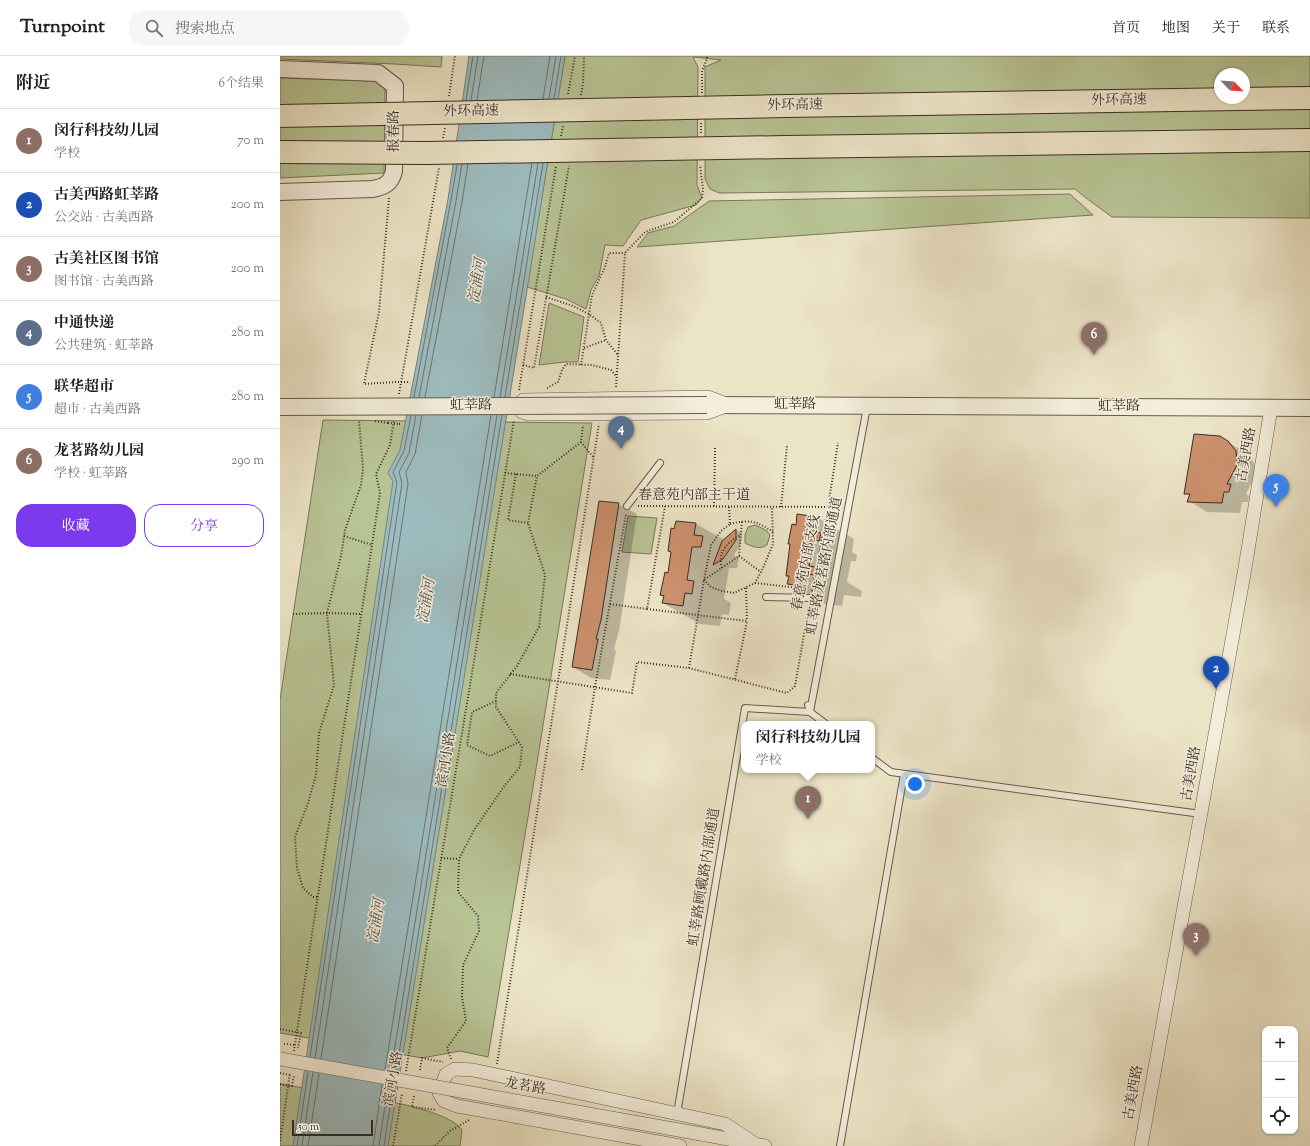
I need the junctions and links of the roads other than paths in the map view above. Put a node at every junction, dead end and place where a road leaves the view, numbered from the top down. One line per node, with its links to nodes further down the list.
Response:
1 (280, 69): 10 (street, 报春路)
2 (1310, 98): 4 (highway, 外环高速, bridge)
3 (280, 102): 4 (highway, bridge)
4 (428, 112): 5 (highway, 外环高速, bridge)
5 (280, 116)
6 (1310, 140): 8 (highway, bridge)
7 (280, 152): 8 (highway, bridge)
8 (436, 154): 9 (highway, bridge)
9 (280, 162)
10 (280, 192)
11 (729, 405): 11 (street); 12 (street, 虹莘路); 13 (street, 虹莘路, bridge)
12 (868, 406): 14 (street, 虹莘路); 21 (lane, 虹莘路龙茗路内部通道)
13 (280, 407)
14 (1271, 408): 15 (street, 虹莘路); 27 (street, 古美西路)
15 (1310, 408)
16 (660, 463): 17 (lane)
17 (627, 506)
18 (766, 597): 19 (lane)
19 (810, 598)
20 (808, 705): 21 (lane)
21 (810, 712): 22 (lane, 虹莘路顾戴路内部通道); 23 (lane)
22 (743, 721)
23 (822, 721)
24 (741, 732): 29 (lane, 虹莘路顾戴路内部通道)
25 (875, 760): 26 (lane)
26 (904, 774): 27 (lane); 32 (lane)
27 (1200, 814): 33 (street, 古美西路)
28 (280, 1060): 30 (street, 龙茗路, bridge)
29 (677, 1114): 30 (street); 31 (street)
30 (756, 1145)
31 (680, 1146)
32 (840, 1146)
33 (1141, 1146)

